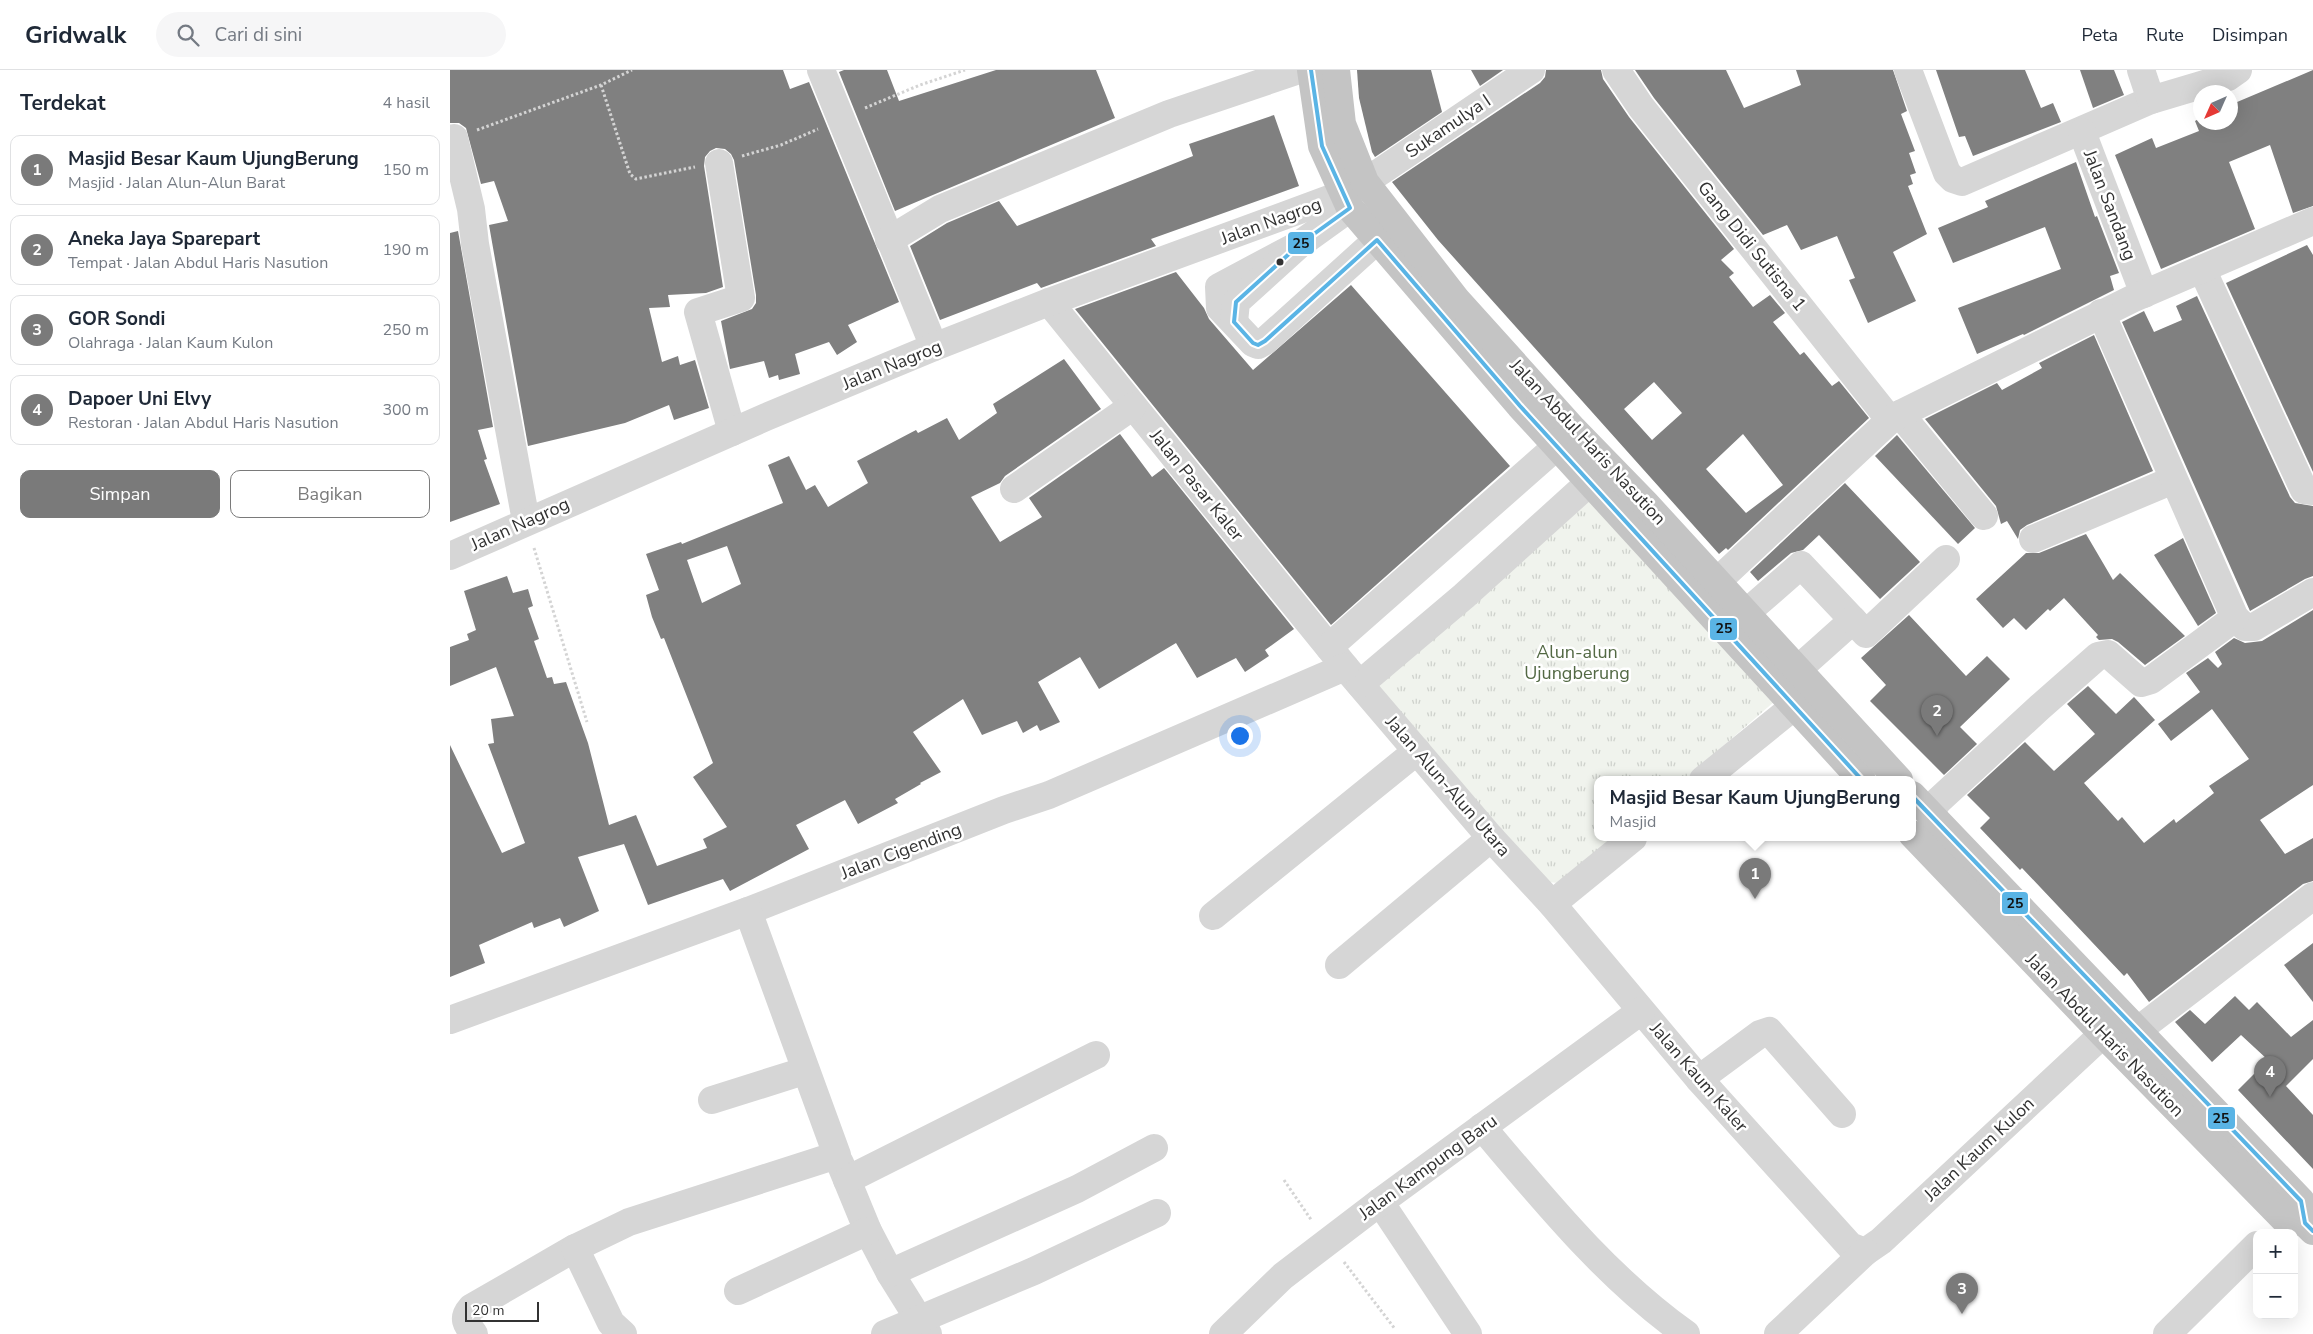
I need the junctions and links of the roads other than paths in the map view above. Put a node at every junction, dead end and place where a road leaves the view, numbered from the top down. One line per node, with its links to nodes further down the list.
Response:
1 (821, 70): 17 (street)
2 (1299, 70): 10 (street)
3 (1311, 70): 15 (highway, Jalan Abdul Haris Nasution)
4 (1336, 70): 15 (highway, Jalan Abdul Haris Nasution)
5 (1531, 70): 15 (street, Sukamulya I)
6 (1616, 70): 25 (street, Gang Didi Sutisna 1)
7 (1908, 70): 12 (street, Jalan Sandang)
8 (2141, 70): 11 (street)
9 (2238, 70): 11 (street)
10 (1268, 75): 17 (street)
11 (2151, 100): 12 (street)
12 (2082, 132): 20 (street, Jalan Sandang)
13 (454, 138): 33 (street)
14 (719, 163): 26 (street)
15 (1352, 195): 18 (highway, Jalan Abdul Haris Nasution); 18 (street); 21 (street, Jalan Nagrog); 37 (highway, Jalan Abdul Haris Nasution)
16 (2313, 222): 19 (street)
17 (889, 240): 23 (street)
18 (1377, 240): 27 (highway, Jalan Abdul Haris Nasution)
19 (2202, 269): 20 (street); 31 (street)
20 (2144, 294): 22 (street)
21 (1049, 302): 23 (street, Jalan Nagrog); 24 (street, Jalan Pasar Kaler)
22 (2101, 313): 25 (street); 28 (street)
23 (934, 347): 26 (street, Jalan Nagrog)
24 (1133, 406): 30 (street); 42 (street, Jalan Pasar Kaler)
25 (1895, 417): 32 (street, Gang Didi Sutisna 1); 37 (street)
26 (732, 432): 33 (street, Jalan Nagrog)
27 (1557, 446): 29 (highway, Jalan Abdul Haris Nasution); 42 (street)
28 (2173, 480): 34 (street); 40 (street)
29 (1590, 482): 43 (street, Jalan Cigending); 44 (highway, Jalan Abdul Haris Nasution)
30 (1014, 489)
31 (2313, 491)
32 (1984, 516)
33 (526, 521): 35 (street, Jalan Nagrog)
34 (2033, 539)
35 (450, 556)
36 (1946, 559): 41 (street)
37 (1718, 583): 39 (highway, Jalan Abdul Haris Nasution)
38 (2313, 592): 40 (street)
39 (1748, 615): 41 (street); 44 (highway, Jalan Abdul Haris Nasution)
40 (2235, 618): 49 (street)
41 (1853, 620): 44 (street)
42 (1328, 647): 43 (street, Jalan Pasar Kaler)
43 (1353, 676): 45 (street, Jalan Alun-Alun Utara); 55 (street, Jalan Cigending)
44 (1803, 689): 46 (street); 47 (highway, Jalan Abdul Haris Nasution); 48 (highway, Jalan Abdul Haris Nasution)
45 (1417, 751): 50 (street, Jalan Alun-Alun Utara); 56 (street)
46 (1711, 776)
47 (1859, 776)
48 (1895, 776)
49 (1921, 804): 60 (highway, Jalan Abdul Haris Nasution)
50 (1491, 838): 54 (street, Jalan Alun-Alun Utara); 57 (street)
51 (1916, 838): 61 (highway, Jalan Abdul Haris Nasution)
52 (1629, 841): 54 (street)
53 (2313, 896): 60 (street)
54 (1552, 904): 58 (street, Jalan Kaum Kaler)
55 (748, 912): 59 (street, Jalan Cigending); 63 (street)
56 (1214, 916)
57 (1339, 965)
58 (1641, 1010): 64 (street, Jalan Kaum Kaler); 67 (street, Jalan Kampung Baru)
59 (450, 1020)
60 (2137, 1031): 73 (highway, Jalan Abdul Haris Nasution)
61 (2103, 1034): 73 (highway, Jalan Abdul Haris Nasution); 76 (street, Jalan Kaum Kulon)
62 (1096, 1055): 70 (street)
63 (804, 1071): 65 (street); 69 (street)
64 (1699, 1079): 66 (street); 76 (street, Jalan Kaum Kaler)
65 (712, 1100)
66 (1842, 1114)
67 (1482, 1127): 71 (street, Jalan Kampung Baru); 86 (street)
68 (1154, 1148): 78 (street)
69 (837, 1155): 70 (street); 75 (street)
70 (847, 1180): 74 (street)
71 (1380, 1202): 81 (street, Jalan Kampung Baru); 85 (street)
72 (1157, 1213): 80 (street)
73 (2293, 1226)
74 (868, 1231): 78 (street); 79 (street)
75 (574, 1248): 82 (street); 83 (street)
76 (1858, 1249): 87 (street, Jalan Kaum Kulon)
77 (2253, 1250): 88 (street)
78 (890, 1273): 80 (street)
79 (738, 1290)
80 (923, 1327): 84 (street)
81 (1235, 1329)
82 (610, 1330)
83 (474, 1334)
84 (885, 1334)
85 (1468, 1334)
86 (1686, 1334)
87 (1778, 1334)
88 (2166, 1334)

